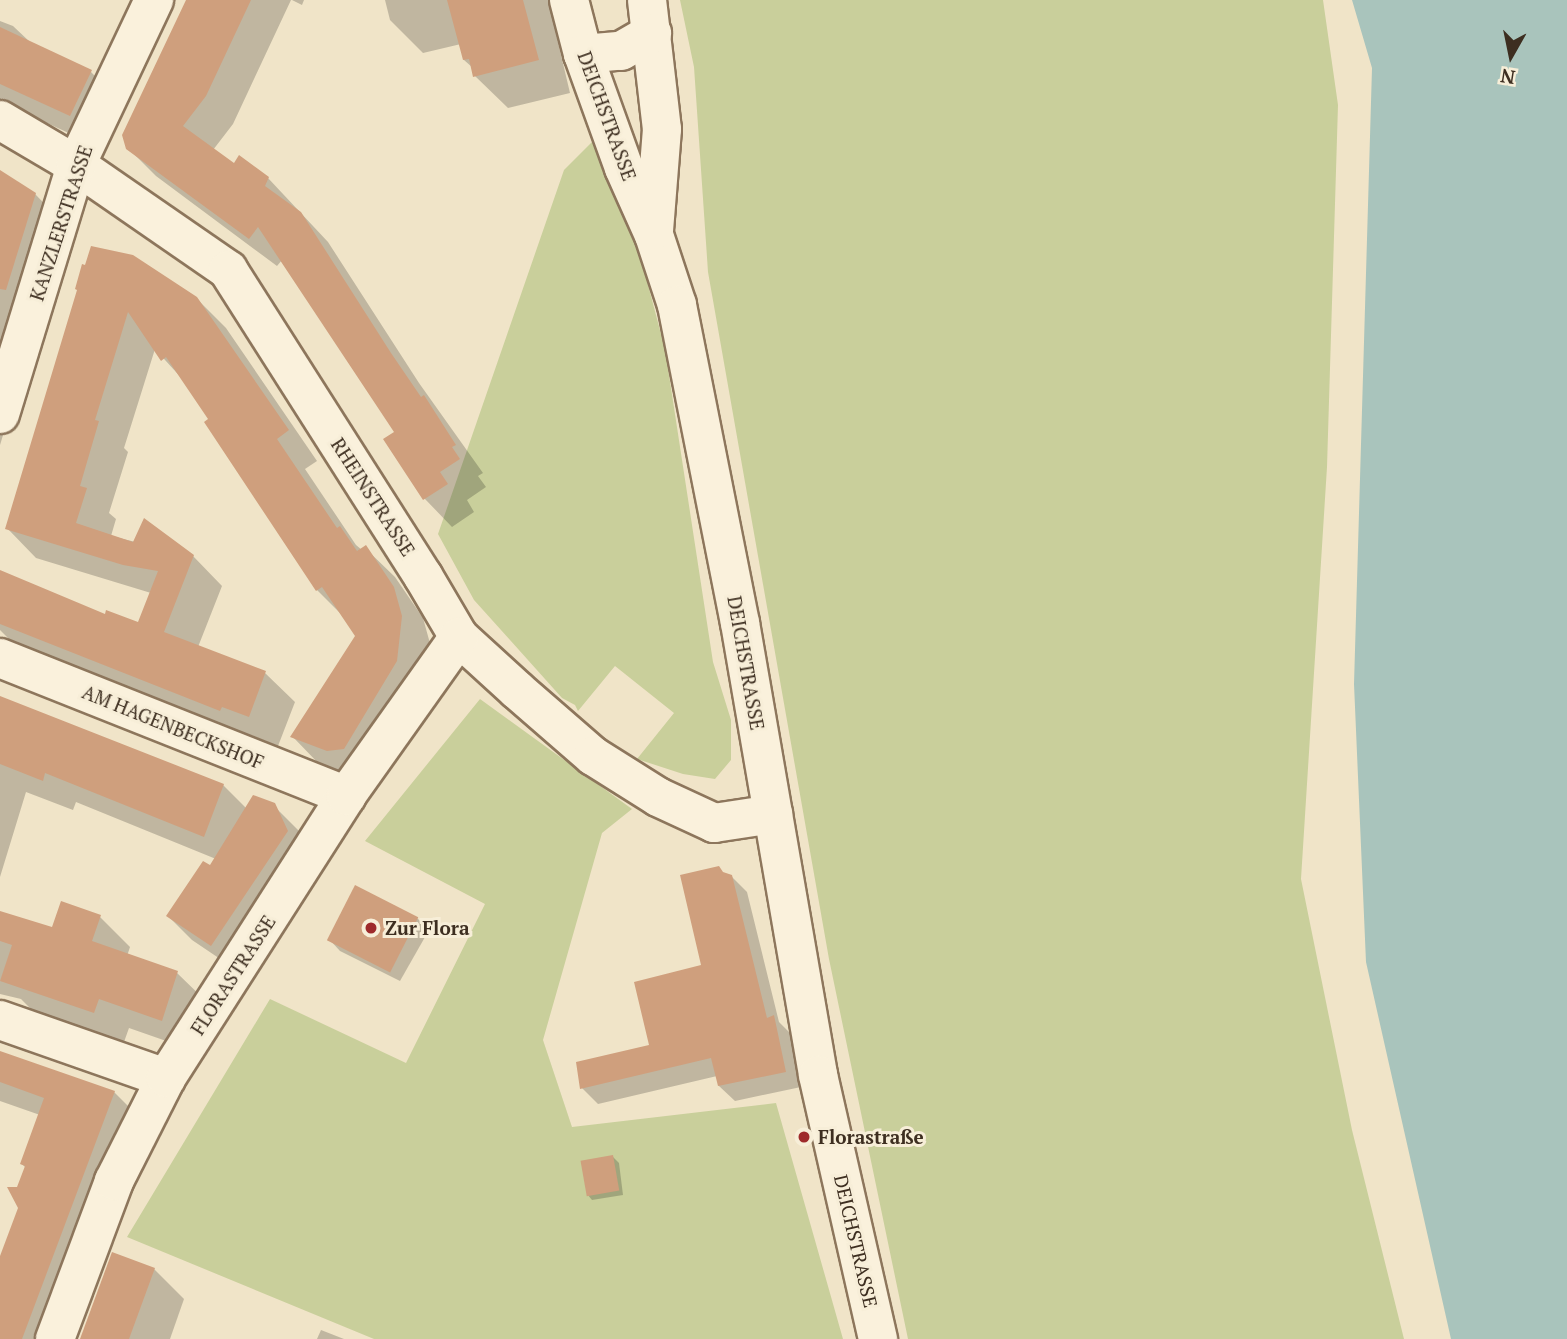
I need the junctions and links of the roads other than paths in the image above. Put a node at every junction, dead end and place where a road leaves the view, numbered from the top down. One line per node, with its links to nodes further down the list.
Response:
1 (154, 0): 6 (street, KANZLERSTRASSE)
2 (569, 0): 4 (street, DEICHSTRASSE)
3 (649, 17): 4 (street); 7 (street)
4 (583, 54): 7 (street, DEICHSTRASSE)
5 (0, 120): 6 (street, RHEINSTRASSE)
6 (76, 165): 8 (street, KANZLERSTRASSE); 9 (street, RHEINSTRASSE)
7 (654, 235): 12 (street, DEICHSTRASSE)
8 (0, 414)
9 (459, 637): 11 (street, FLORASTRASSE); 12 (street, RHEINSTRASSE)
10 (0, 658): 11 (street, AM HAGENBECKSHOF)
11 (346, 796): 14 (street, FLORASTRASSE)
12 (773, 814): 16 (street, DEICHSTRASSE)
13 (0, 1020): 14 (street)
14 (166, 1078): 15 (street, FLORASTRASSE)
15 (55, 1339)
16 (878, 1339)

